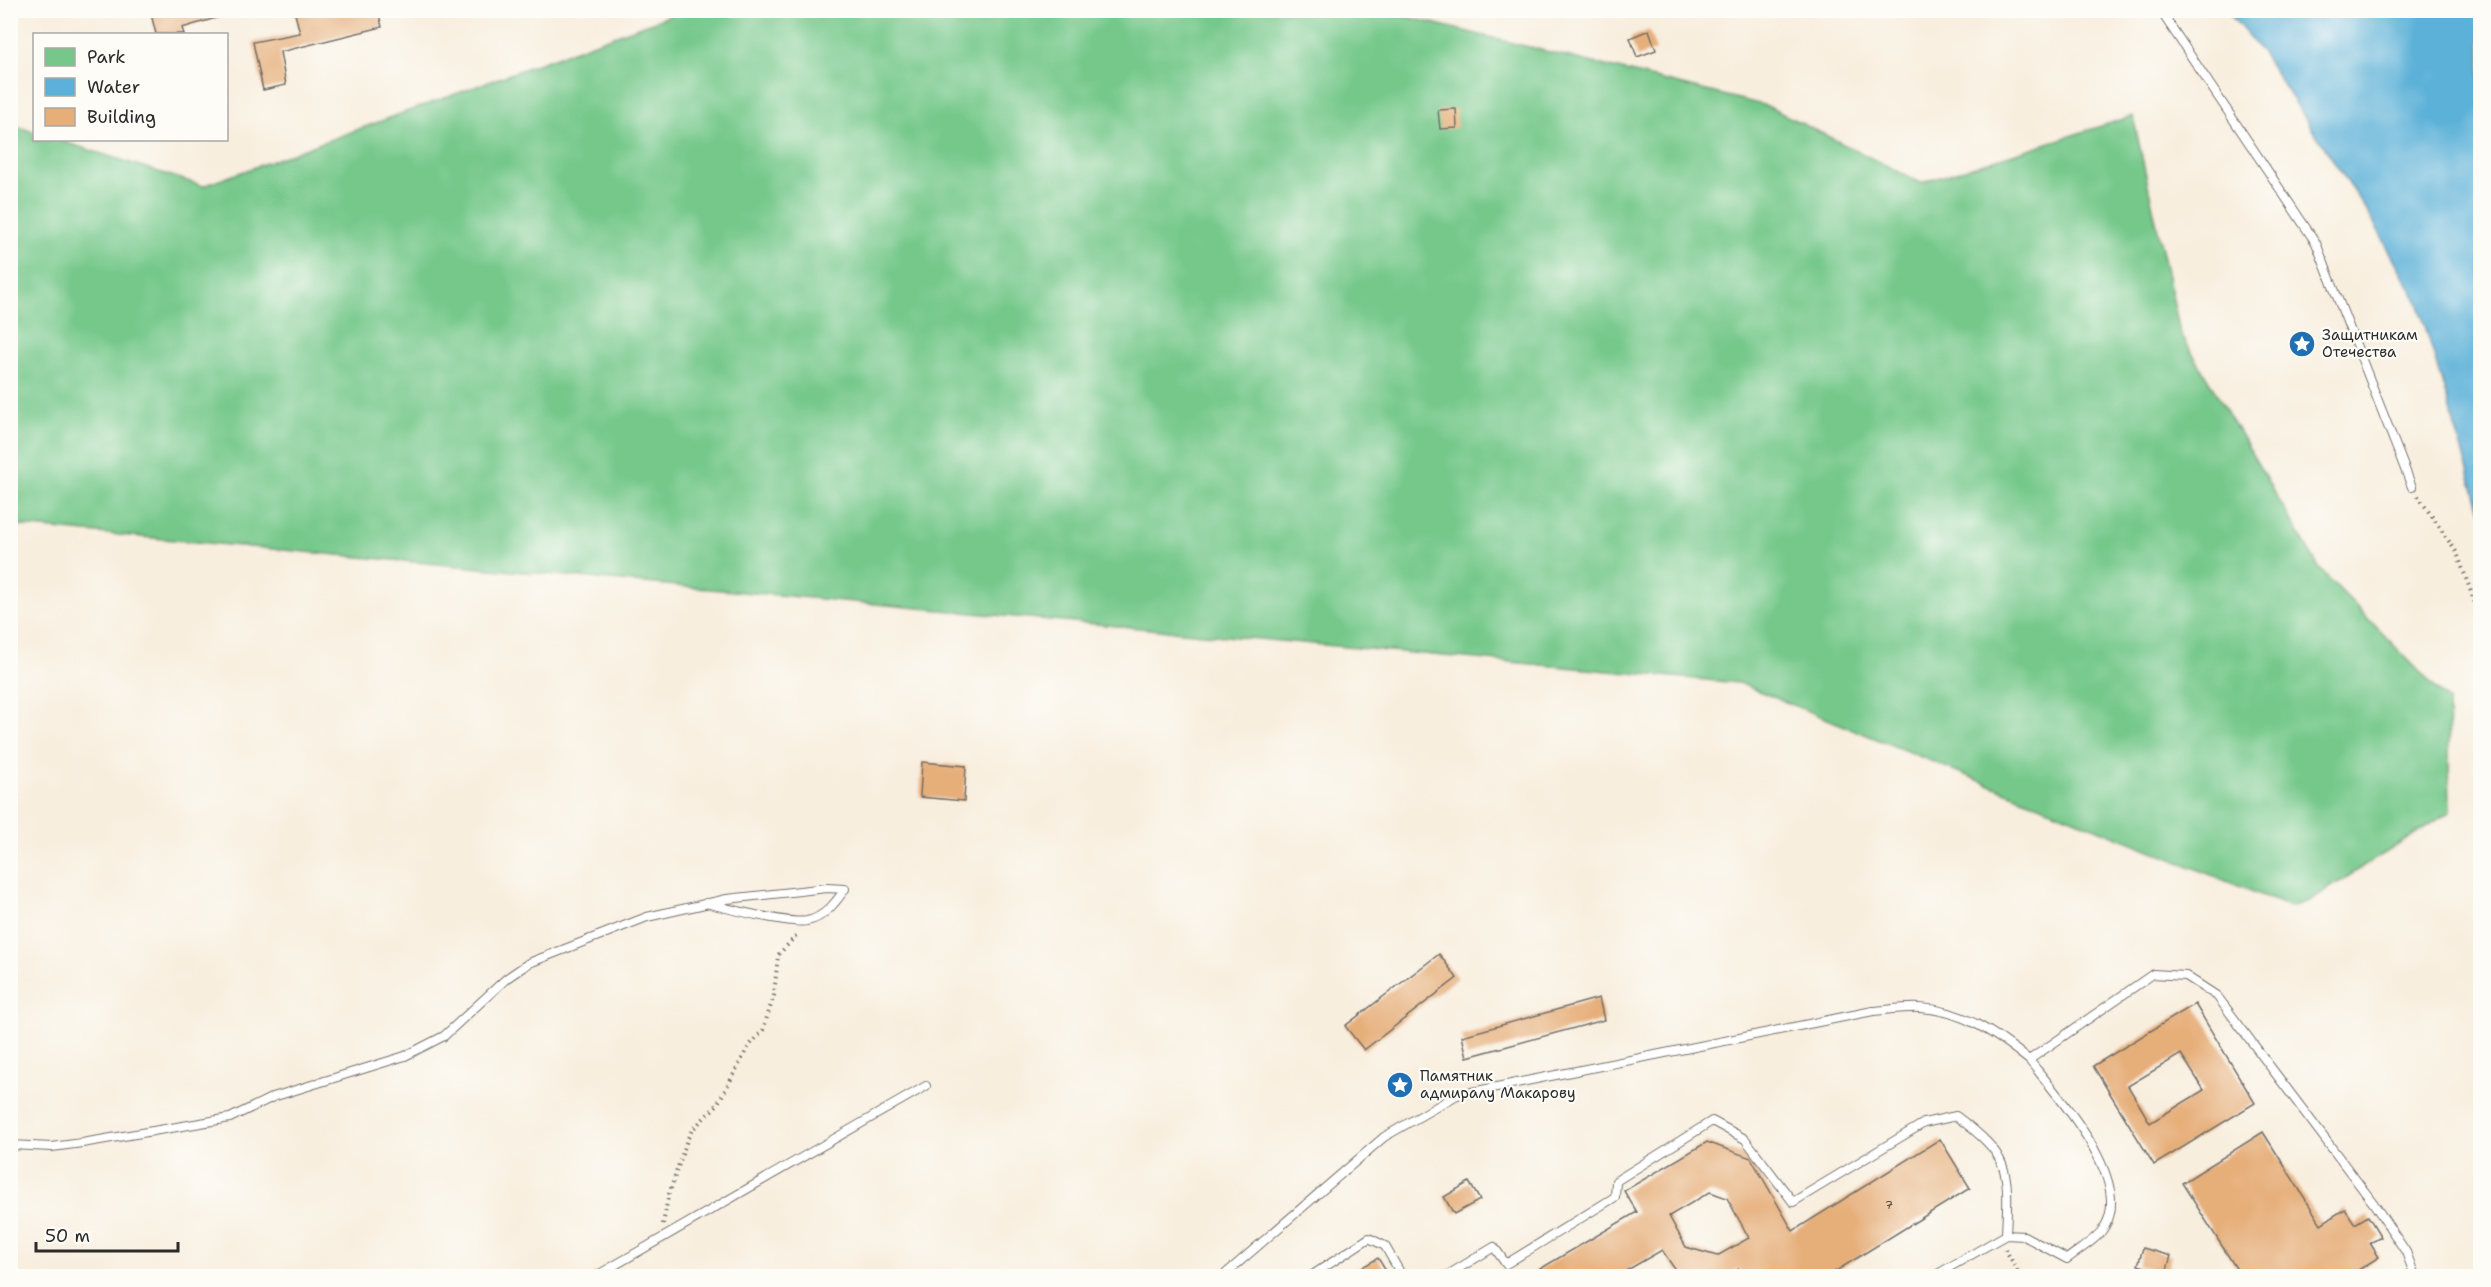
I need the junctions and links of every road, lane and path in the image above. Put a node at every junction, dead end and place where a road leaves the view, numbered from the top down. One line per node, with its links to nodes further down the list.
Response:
1 (2160, 10): 2 (lane)
2 (2412, 487): 3 (path)
3 (2481, 617)
4 (706, 903): 5 (lane); 5 (lane); 8 (lane)
5 (807, 921): 9 (path)
6 (2029, 1060): 10 (lane); 12 (lane); 18 (lane)
7 (926, 1086): 9 (lane)
8 (10, 1145)
9 (667, 1236): 11 (lane)
10 (2002, 1237): 15 (lane); 16 (lane); 17 (path)
11 (596, 1276)
12 (1223, 1276)
13 (1311, 1276): 14 (lane)
14 (1402, 1276)
15 (1446, 1276)
16 (1934, 1276)
17 (2021, 1276)
18 (2415, 1276)

